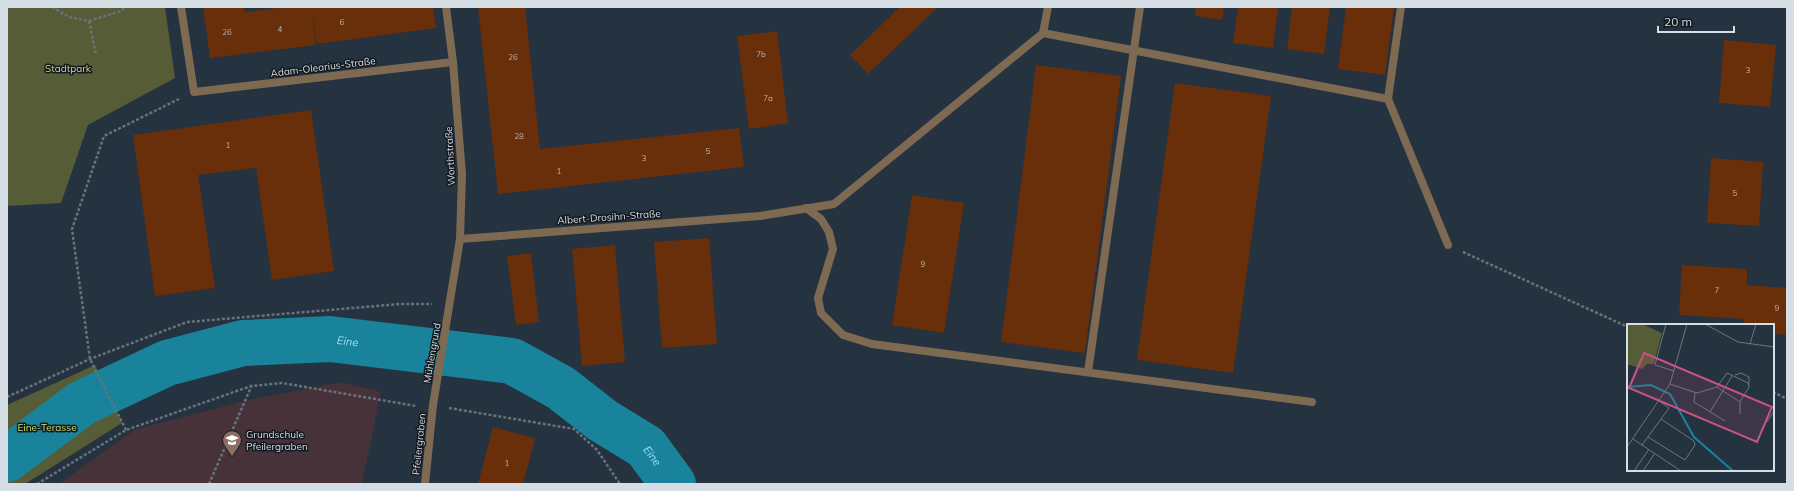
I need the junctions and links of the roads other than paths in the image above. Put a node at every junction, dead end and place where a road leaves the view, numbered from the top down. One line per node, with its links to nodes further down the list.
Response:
1 (181, 7): 8 (street, Adam-Olearius-Straße)
2 (446, 7): 8 (street, Worthstraße)
3 (1048, 7): 6 (street)
4 (1140, 7): 7 (street)
5 (1400, 7): 9 (street)
6 (1043, 33): 7 (street); 10 (street, Albert-Drosihn-Straße)
7 (1133, 50): 9 (street); 14 (street)
8 (453, 62): 11 (street, Worthstraße)
9 (1388, 98): 12 (street)
10 (806, 208): 11 (street, Albert-Drosihn-Straße); 14 (street)
11 (460, 238): 13 (street, Worthstraße)
12 (1448, 245)
13 (450, 304): 16 (street, Mühlengrund)
14 (1088, 372): 15 (street)
15 (1312, 402)
16 (433, 405): 17 (street, Pfeilergraben)
17 (425, 484)

